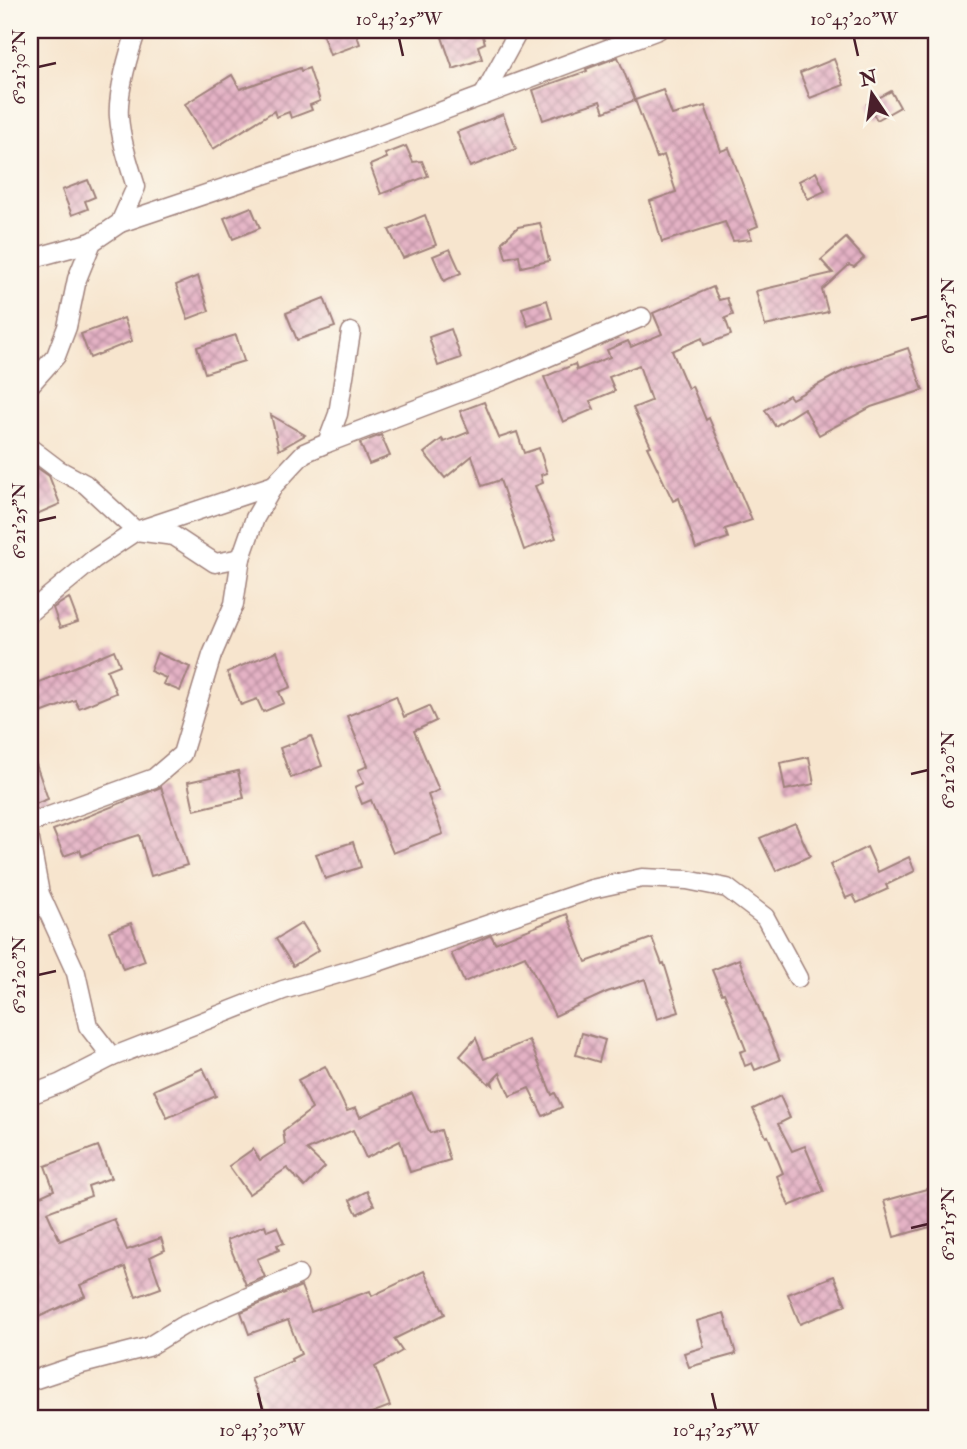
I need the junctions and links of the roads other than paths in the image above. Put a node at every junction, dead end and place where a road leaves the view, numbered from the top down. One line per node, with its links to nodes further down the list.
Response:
1 (137, 30): 5 (street)
2 (519, 30): 4 (street)
3 (658, 30): 4 (street)
4 (483, 96): 5 (street)
5 (120, 223): 6 (street)
6 (92, 242): 7 (street); 10 (street)
7 (30, 259)
8 (642, 317): 11 (street)
9 (351, 332): 11 (street)
10 (30, 385)
11 (327, 443): 13 (street)
12 (30, 448): 14 (street)
13 (274, 485): 14 (street); 15 (street)
14 (136, 531): 15 (street); 16 (street)
15 (241, 558): 17 (street)
16 (30, 612)
17 (30, 823)
18 (30, 840): 20 (street)
19 (798, 978): 20 (street)
20 (112, 1057): 21 (street)
21 (30, 1095)
22 (298, 1275): 23 (street)
23 (30, 1381)

